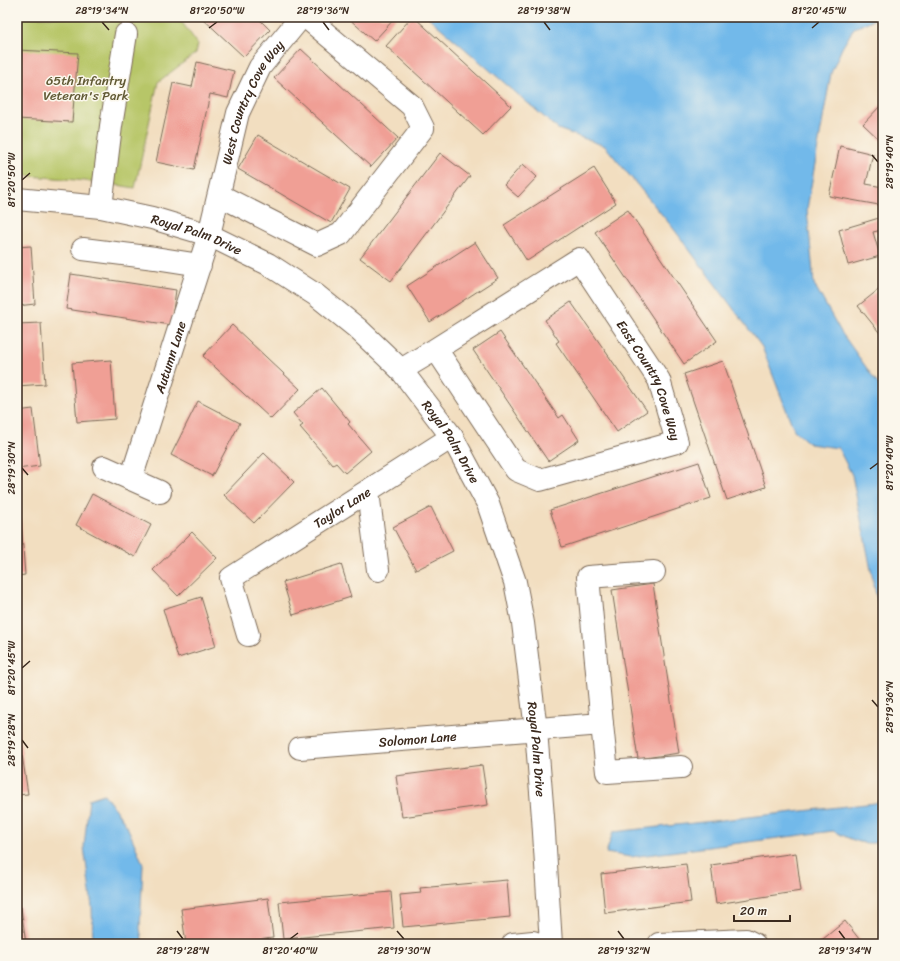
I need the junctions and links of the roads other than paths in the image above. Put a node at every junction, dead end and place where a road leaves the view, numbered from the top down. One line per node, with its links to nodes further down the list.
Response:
1 (301, 17): 4 (street, West Country Cove Way)
2 (306, 17): 4 (street)
3 (126, 34): 6 (street)
4 (218, 195): 7 (street, West Country Cove Way)
5 (17, 199): 6 (street, Royal Palm Drive)
6 (101, 207): 7 (street, Royal Palm Drive)
7 (209, 235): 9 (street, Autumn Lane); 11 (street, Royal Palm Drive)
8 (83, 249): 9 (street)
9 (200, 265): 14 (street, Autumn Lane)
10 (436, 349): 10 (street, East Country Cove Way); 11 (street, East Country Cove Way)
11 (401, 370): 12 (street, Royal Palm Drive)
12 (452, 437): 16 (street, Taylor Lane); 21 (street, Royal Palm Drive)
13 (104, 467): 14 (street)
14 (131, 479): 15 (street)
15 (160, 492)
16 (368, 492): 17 (street); 19 (street, Taylor Lane)
17 (378, 570)
18 (654, 572): 20 (street)
19 (248, 635)
20 (602, 724): 21 (street, Solomon Lane); 23 (street)
21 (536, 730): 22 (street, Solomon Lane); 26 (street, Royal Palm Drive)
22 (300, 748)
23 (682, 767)
24 (513, 944): 25 (street)
25 (538, 944)
26 (551, 944)
27 (659, 944): 28 (street)
28 (754, 944)

